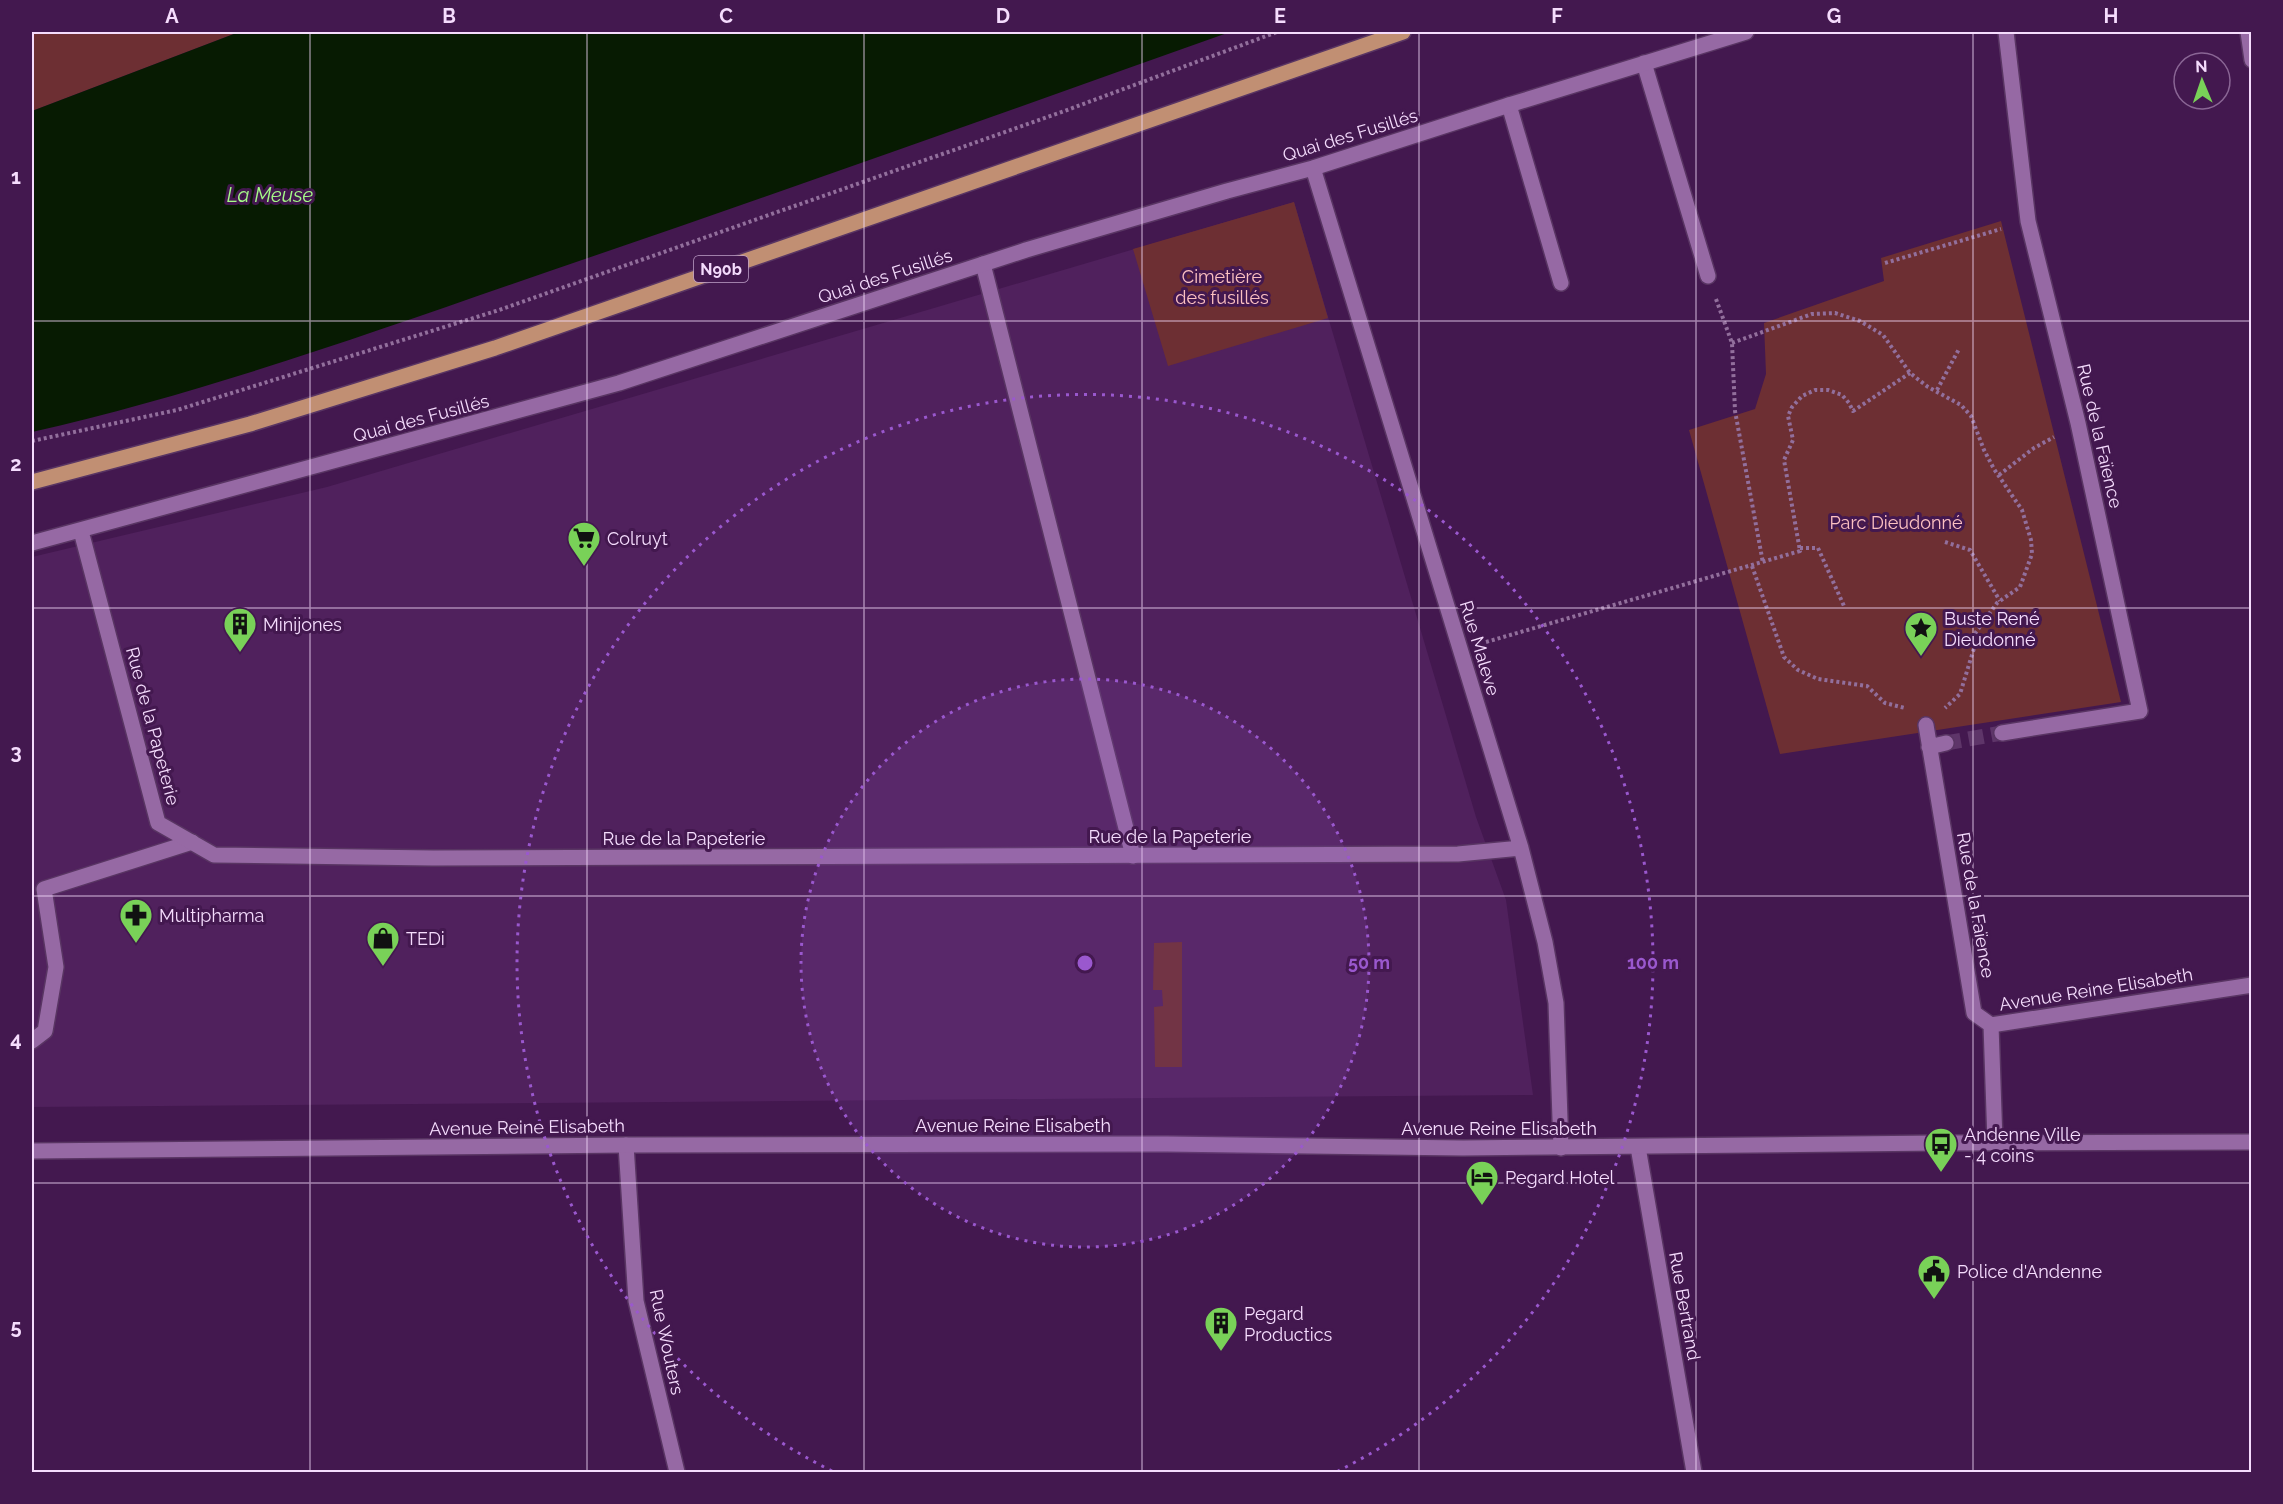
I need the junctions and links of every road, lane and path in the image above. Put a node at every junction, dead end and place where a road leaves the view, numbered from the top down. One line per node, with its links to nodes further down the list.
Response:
1 (1277, 32): 20 (path)
2 (1403, 32): 22 (main road, N90b)
3 (1746, 32): 7 (street, Quai des Fusillés)
4 (2006, 32): 10 (street, Rue de la Faïence)
5 (2248, 32): 6 (street)
6 (2252, 60)
7 (1644, 63): 8 (street, Quai des Fusillés); 13 (street)
8 (1509, 105): 9 (street, Quai des Fusillés); 14 (street)
9 (1313, 168): 12 (street, Quai des Fusillés); 31 (street, Rue Maleve)
10 (2028, 221): 11 (path); 19 (street, Rue de la Faïence)
11 (1885, 263)
12 (983, 264): 23 (street, Quai des Fusillés); 38 (street)
13 (1708, 276): 15 (path)
14 (1562, 282)
15 (1732, 343): 17 (path); 27 (path)
16 (1959, 349): 18 (path)
17 (1910, 373): 18 (path); 26 (path)
18 (1937, 390): 21 (path)
19 (2078, 423): 21 (path); 33 (street, Rue de la Faïence)
20 (32, 441)
21 (1999, 476): 29 (path)
22 (32, 482)
23 (81, 531): 25 (street, Quai des Fusillés); 36 (street, Rue de la Papeterie)
24 (1945, 542): 29 (path)
25 (32, 543)
26 (1800, 548): 27 (path); 30 (path)
27 (1763, 563): 28 (path)
28 (1752, 566): 31 (path); 32 (path)
29 (2000, 601): 32 (path)
30 (1844, 606)
31 (1460, 650): 37 (street, Rue Maleve)
32 (1926, 725): 35 (street, Rue de la Faïence)
33 (2002, 734)
34 (1946, 743): 35 (street)
35 (1929, 747): 40 (street, Rue de la Faïence)
36 (192, 842): 38 (street, Rue de la Papeterie); 41 (street)
37 (1521, 848): 38 (street, Rue de la Papeterie); 46 (street, Rue Maleve)
38 (1133, 856)
39 (2252, 985): 40 (street, Avenue Reine Elisabeth)
40 (1992, 1025): 43 (street, Avenue Reine Elisabeth)
41 (32, 1041)
42 (2252, 1142): 43 (street, Avenue Reine Elisabeth)
43 (1995, 1143): 45 (street, Avenue Reine Elisabeth)
44 (626, 1145): 46 (street, Avenue Reine Elisabeth); 47 (street, Avenue Reine Elisabeth); 48 (street, Rue Wouters)
45 (1638, 1147): 46 (street, Avenue Reine Elisabeth); 49 (street, Rue Bertrand)
46 (1562, 1148)
47 (32, 1151)
48 (677, 1473)
49 (1694, 1473)

